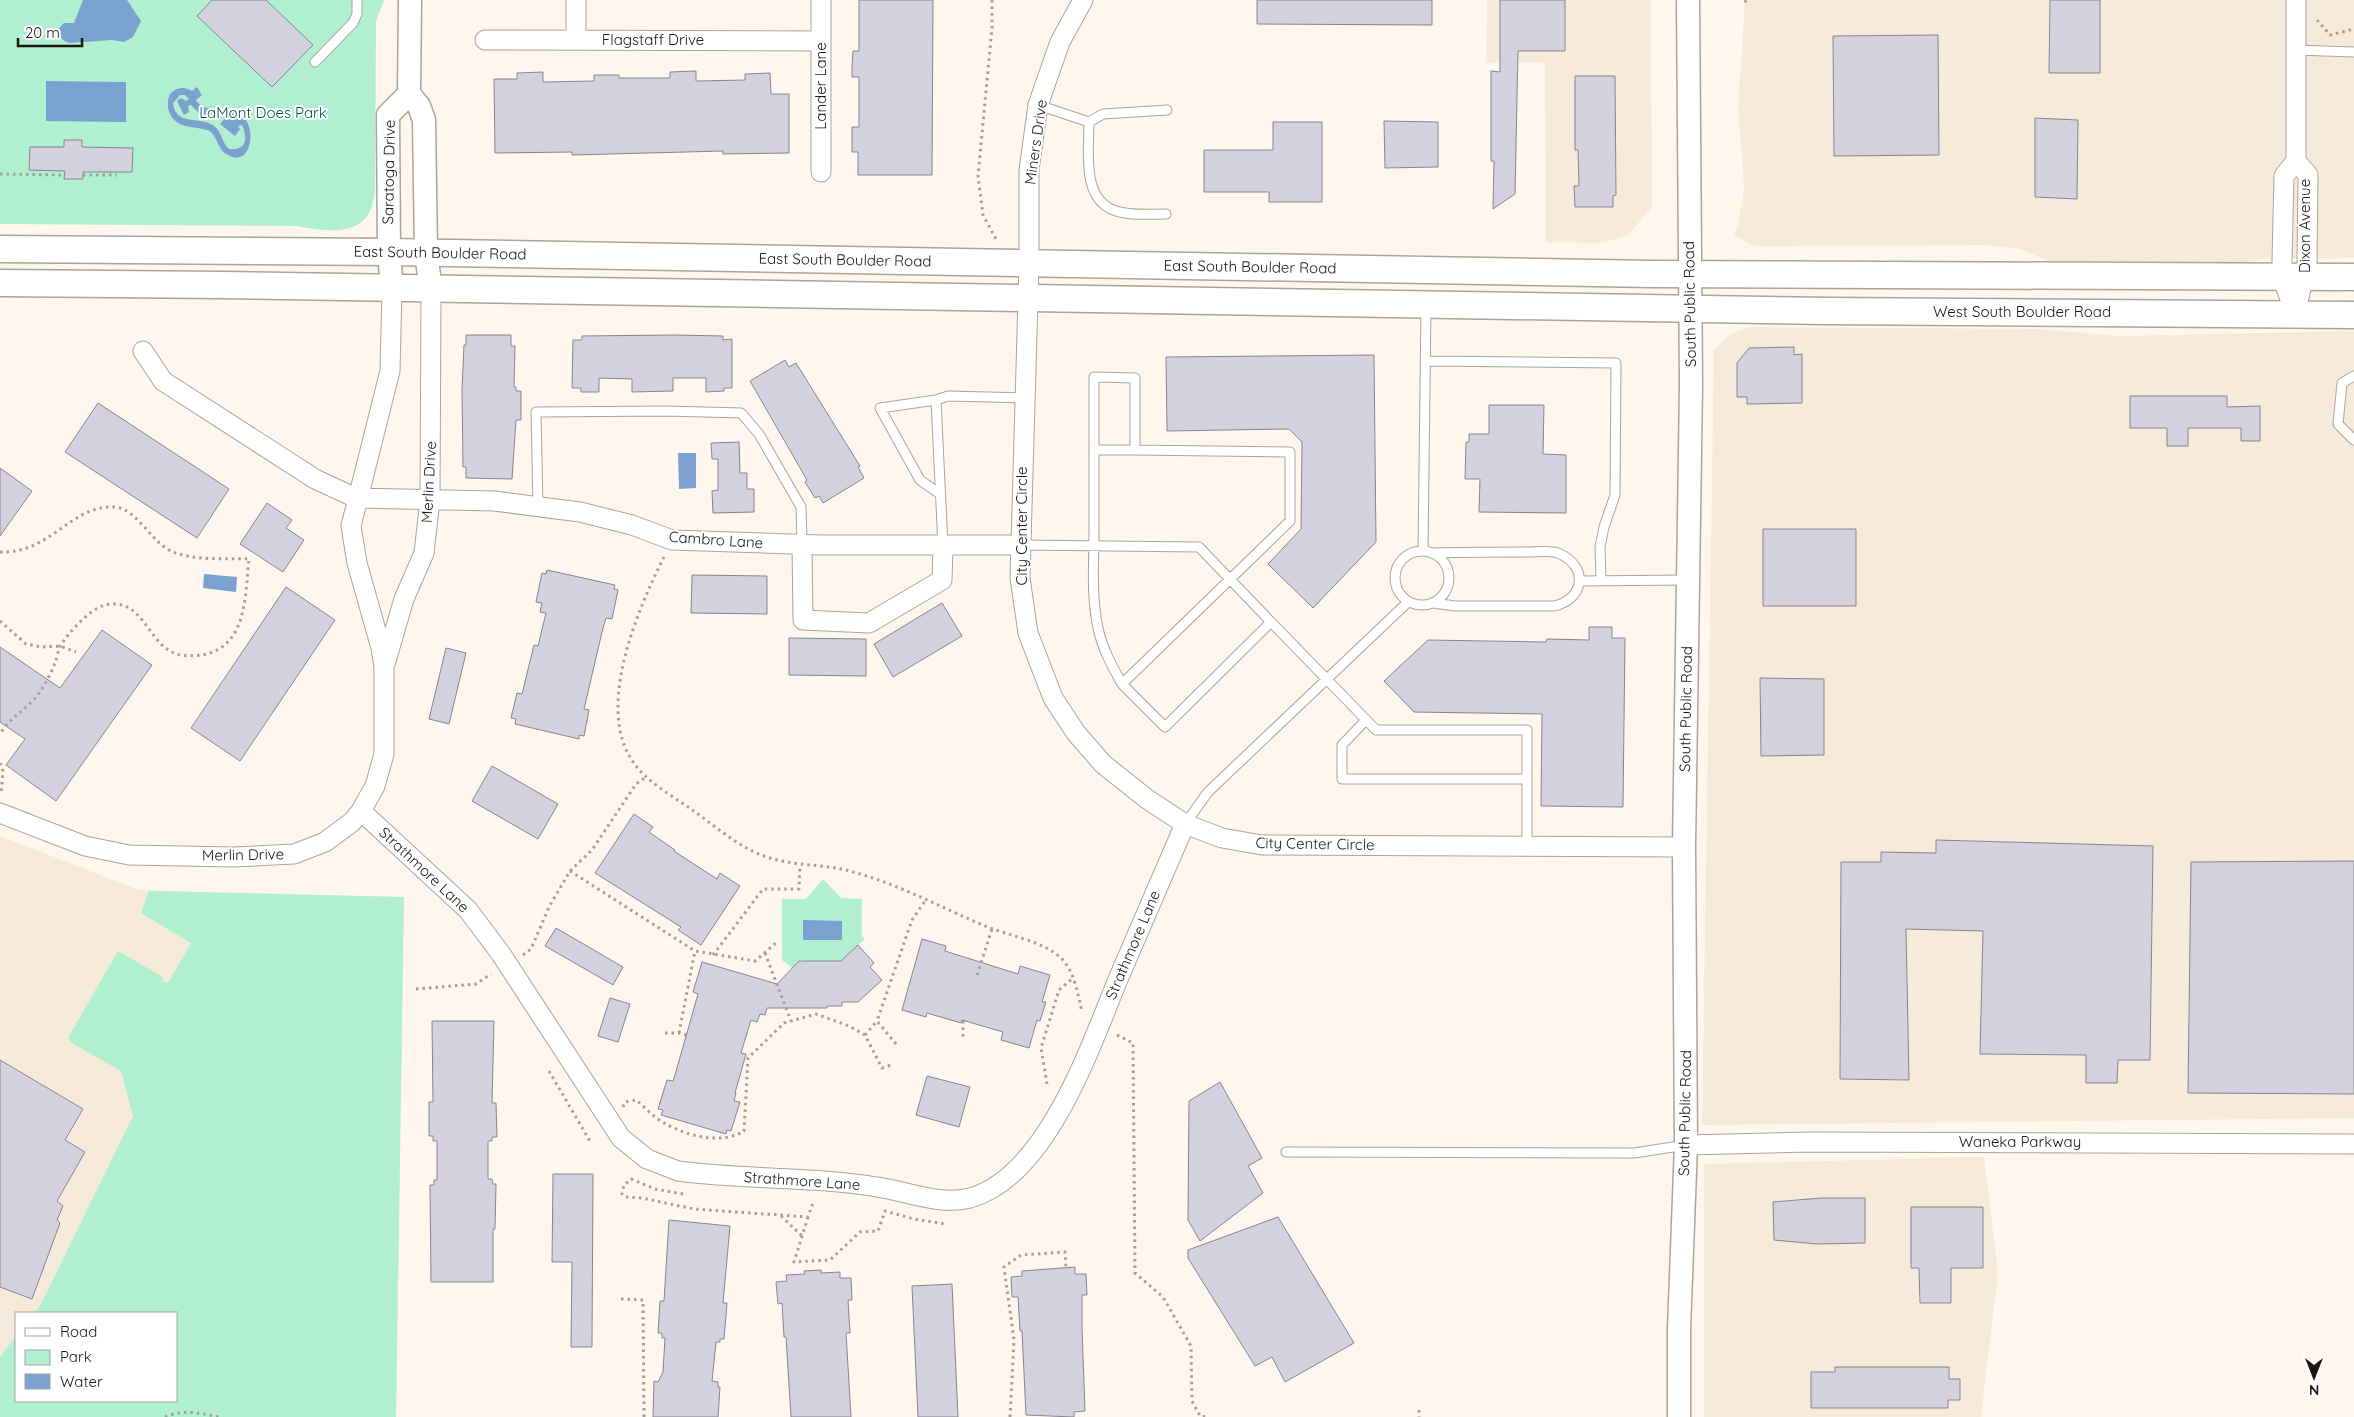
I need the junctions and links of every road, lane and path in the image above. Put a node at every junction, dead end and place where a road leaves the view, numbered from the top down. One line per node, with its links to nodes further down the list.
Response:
1 (357, 0): 16 (lane)
2 (410, 0): 17 (street)
3 (576, 0): 12 (street)
4 (821, 0): 13 (street, Lander Lane)
5 (992, 0): 31 (path)
6 (1083, 0): 18 (street, Miners Drive)
7 (1688, 0): 32 (street, South Public Road)
8 (2296, 0): 14 (street, Dixon Avenue)
9 (2314, 16): 10 (path)
10 (2354, 29)
11 (485, 40): 12 (street, Flagstaff Drive)
12 (576, 40): 13 (street, Flagstaff Drive)
13 (821, 41): 22 (street, Lander Lane)
14 (2295, 50): 15 (lane); 21 (street, Dixon Avenue)
15 (2354, 52)
16 (315, 62)
17 (409, 94): 29 (street, Saratoga Drive); 30 (street)
18 (1038, 105): 20 (lane); 31 (street, Miners Drive)
19 (1167, 110): 20 (lane)
20 (1089, 122): 27 (lane)
21 (2296, 161): 33 (street, Dixon Avenue); 33 (street, Dixon Avenue)
22 (821, 172)
23 (0, 174): 24 (path)
24 (65, 175)
25 (83, 175): 26 (path)
26 (117, 175)
27 (1166, 214)
28 (0, 249): 29 (main road, East South Boulder Road)
29 (389, 252): 30 (main road, East South Boulder Road); 36 (street, Saratoga Drive)
30 (426, 253): 31 (main road, East South Boulder Road); 37 (street)
31 (1029, 256): 32 (main road, East South Boulder Road); 38 (street, City Center Circle)
32 (1690, 274): 33 (main road); 40 (street, South Public Road)
33 (2294, 276): 34 (main road); 41 (street, Dixon Avenue)
34 (2354, 277)
35 (0, 283): 36 (main road)
36 (392, 289): 37 (main road); 52 (street, Merlin Drive)
37 (431, 290): 38 (main road); 53 (street, Merlin Drive)
38 (1027, 298): 39 (main road); 46 (street, City Center Circle)
39 (1426, 304): 40 (main road); 44 (lane)
40 (1689, 308): 41 (main road, West South Boulder Road); 63 (street, South Public Road)
41 (2295, 314): 42 (main road, West South Boulder Road)
42 (2354, 315)
43 (143, 351): 52 (street)
44 (1425, 361): 61 (lane); 65 (lane)
45 (2354, 376): 48 (lane)
46 (1024, 398): 47 (lane); 58 (street, City Center Circle)
47 (936, 400): 51 (lane); 51 (lane)
48 (2354, 440)
49 (1094, 450): 50 (lane); 50 (lane); 59 (lane)
50 (1135, 450): 62 (lane)
51 (940, 494): 57 (lane)
52 (356, 498): 53 (street, Cambro Lane); 72 (street, Merlin Drive)
53 (430, 500): 54 (street, Cambro Lane); 72 (street, Merlin Drive)
54 (538, 506): 55 (street, Cambro Lane); 56 (lane)
55 (672, 540): 56 (street, Cambro Lane); 80 (path)
56 (802, 545): 57 (street, Cambro Lane); 57 (street)
57 (943, 546): 58 (street, Cambro Lane)
58 (1020, 546): 59 (lane); 85 (street, City Center Circle)
59 (1094, 546): 62 (lane); 74 (lane)
60 (0, 552): 70 (path)
61 (1427, 552): 64 (lane); 66 (lane); 67 (lane)
62 (1228, 579): 69 (lane); 74 (lane)
63 (1688, 580): 65 (lane); 87 (street, South Public Road)
64 (1580, 581): 65 (lane); 67 (lane)
65 (1601, 581)
66 (1408, 602): 67 (lane); 73 (lane)
67 (1433, 603)
68 (0, 621): 70 (path)
69 (1270, 622): 73 (lane); 74 (lane)
70 (60, 646): 71 (path); 76 (path)
71 (76, 652)
72 (384, 667): 83 (street, Merlin Drive)
73 (1325, 678): 75 (lane); 85 (lane)
74 (1122, 684)
75 (1366, 720): 81 (lane); 81 (lane)
76 (6, 724): 77 (path); 78 (path)
77 (0, 725)
78 (0, 734)
79 (0, 763): 82 (path)
80 (646, 777): 88 (path); 89 (path)
81 (1527, 779): 86 (lane)
82 (0, 796)
83 (361, 811): 84 (street, Merlin Drive); 104 (street, Strathmore Lane)
84 (0, 813)
85 (1185, 824): 86 (street, City Center Circle); 104 (street, Strathmore Lane)
86 (1527, 846): 87 (street, City Center Circle)
87 (1684, 847): 117 (street, South Public Road)
88 (800, 864): 90 (path); 95 (path)
89 (570, 870): 93 (path); 96 (path)
90 (925, 901): 91 (path); 102 (path)
91 (992, 929): 98 (path); 99 (path)
92 (777, 942): 94 (path)
93 (694, 952): 95 (path); 106 (path)
94 (765, 952): 95 (path); 101 (path)
95 (713, 955)
96 (521, 956)
97 (497, 970): 100 (path)
98 (976, 975)
99 (1074, 978): 104 (path); 113 (path)
100 (416, 989)
101 (791, 1021): 108 (path); 114 (path)
102 (877, 1021): 108 (path); 110 (path)
103 (963, 1021): 109 (path)
104 (1099, 1026): 136 (path)
105 (665, 1033): 106 (path)
106 (679, 1033): 107 (path)
107 (686, 1035)
108 (865, 1035): 111 (path)
109 (963, 1038)
110 (896, 1044)
111 (891, 1065)
112 (549, 1071): 115 (path)
113 (1047, 1084)
114 (622, 1108)
115 (591, 1144)
116 (2354, 1144): 117 (street, Waneka Parkway)
117 (1686, 1145): 118 (lane); 138 (street, South Public Road)
118 (1286, 1152)
119 (686, 1194): 125 (path)
120 (807, 1198): 121 (path)
121 (814, 1198): 122 (path); 126 (path)
122 (823, 1200)
123 (876, 1209): 124 (path)
124 (885, 1211): 127 (path); 128 (path)
125 (780, 1216): 126 (path); 128 (path)
126 (808, 1217): 128 (path)
127 (945, 1224)
128 (802, 1236)
129 (1066, 1268): 135 (path)
130 (620, 1299): 134 (path)
131 (1418, 1410): 137 (path)
132 (165, 1417): 133 (path)
133 (219, 1417)
134 (644, 1417)
135 (1010, 1417)
136 (1207, 1417)
137 (1419, 1417)
138 (1680, 1417)

